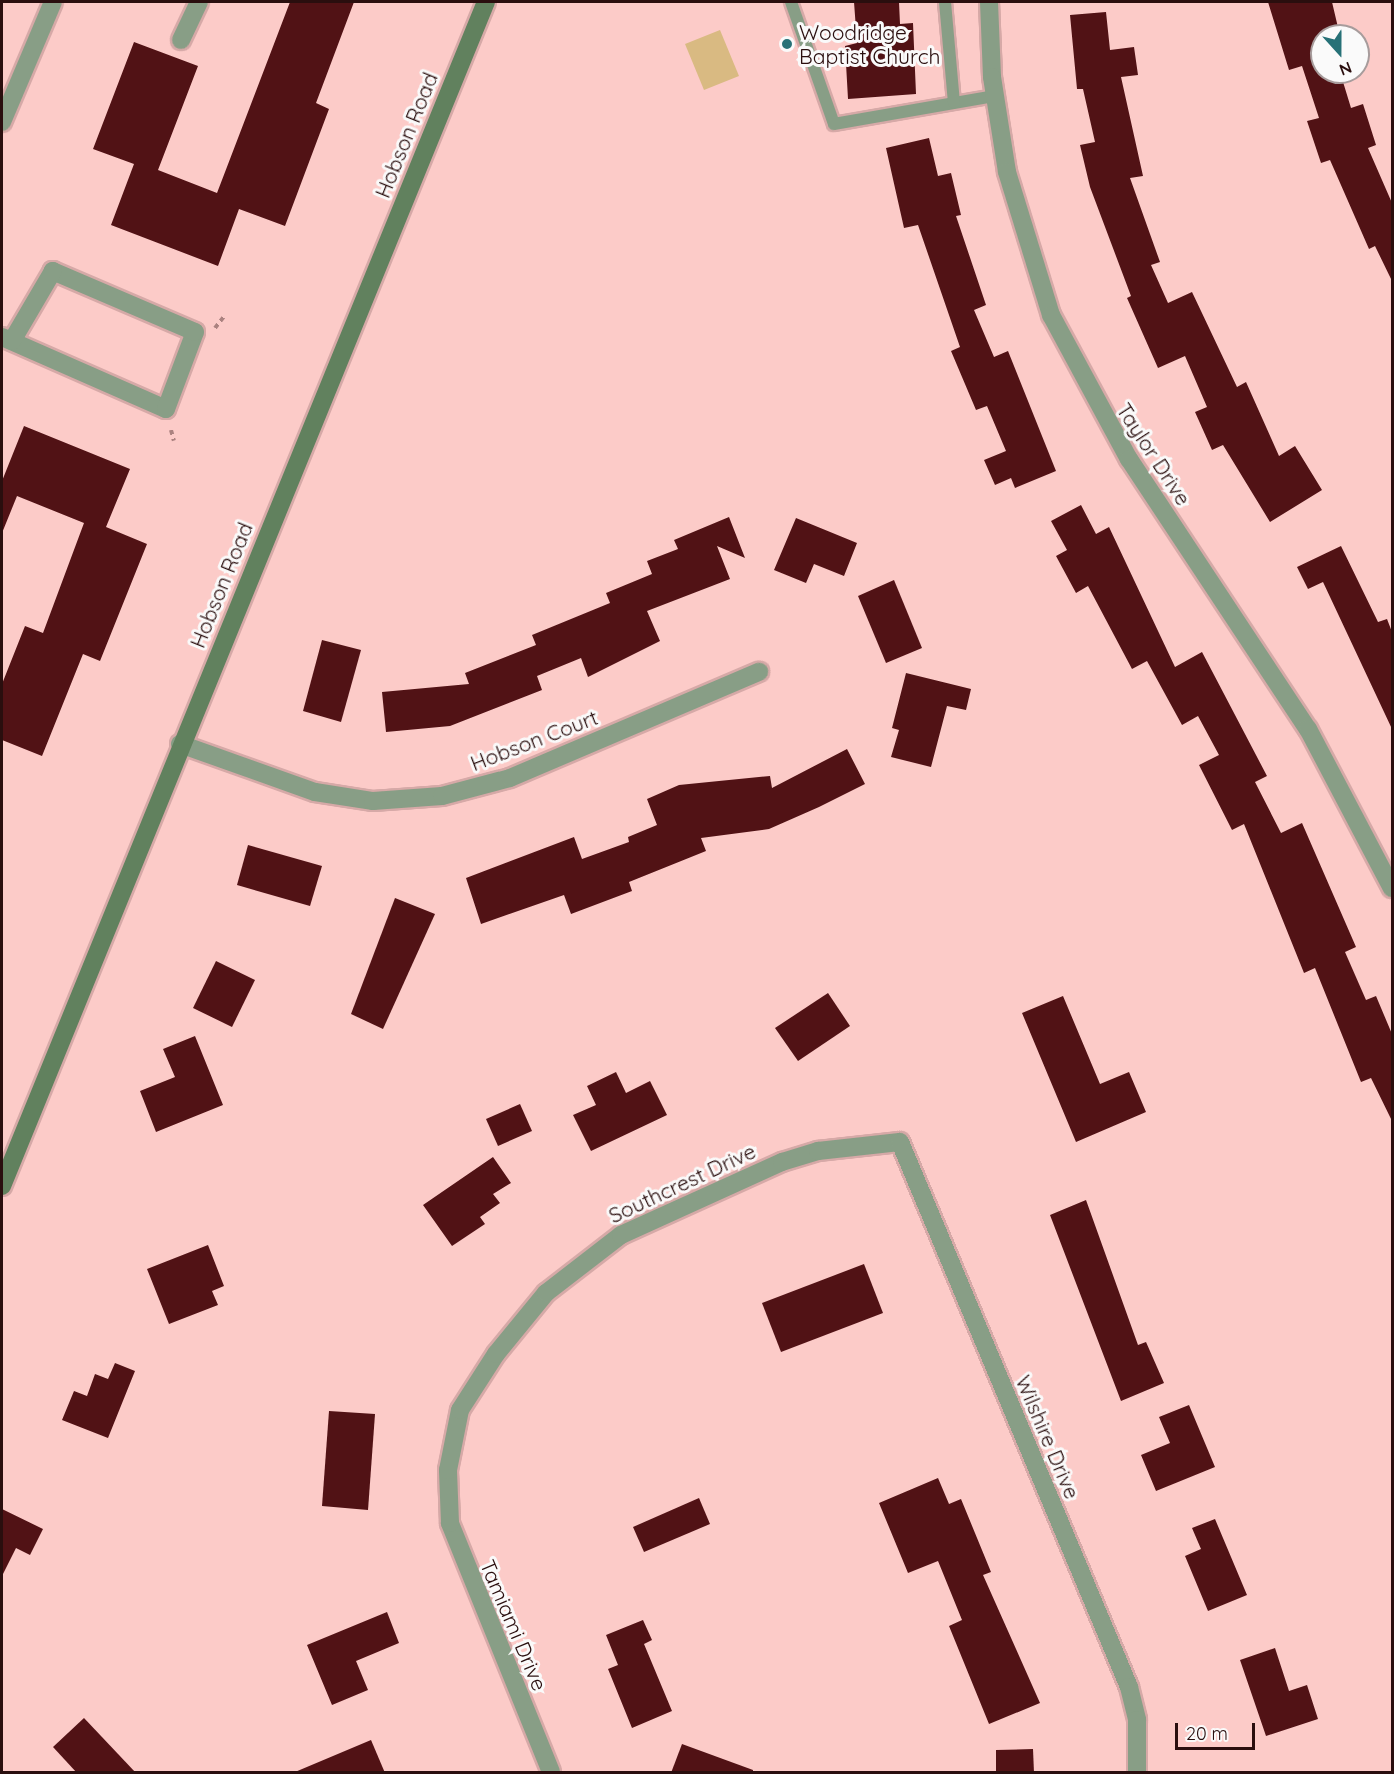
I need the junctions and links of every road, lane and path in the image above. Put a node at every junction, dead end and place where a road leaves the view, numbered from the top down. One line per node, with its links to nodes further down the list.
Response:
1 (53, 2): 10 (street)
2 (199, 2): 7 (street)
3 (486, 2): 13 (main road, Hobson Road)
4 (791, 2): 9 (lane)
5 (945, 2): 9 (lane)
6 (989, 2): 8 (street, Taylor Drive)
7 (181, 40)
8 (994, 96): 9 (lane); 14 (street, Taylor Drive)
9 (954, 103)
10 (2, 122)
11 (7, 339): 11 (street)
12 (759, 672): 13 (street, Hobson Court)
13 (180, 744): 16 (main road, Hobson Road)
14 (1392, 888)
15 (900, 1142): 17 (street, Southcrest Drive); 19 (street, Wilshire Drive)
16 (2, 1186)
17 (447, 1491): 18 (street, Tamiami Drive)
18 (551, 1773)
19 (1137, 1773)

